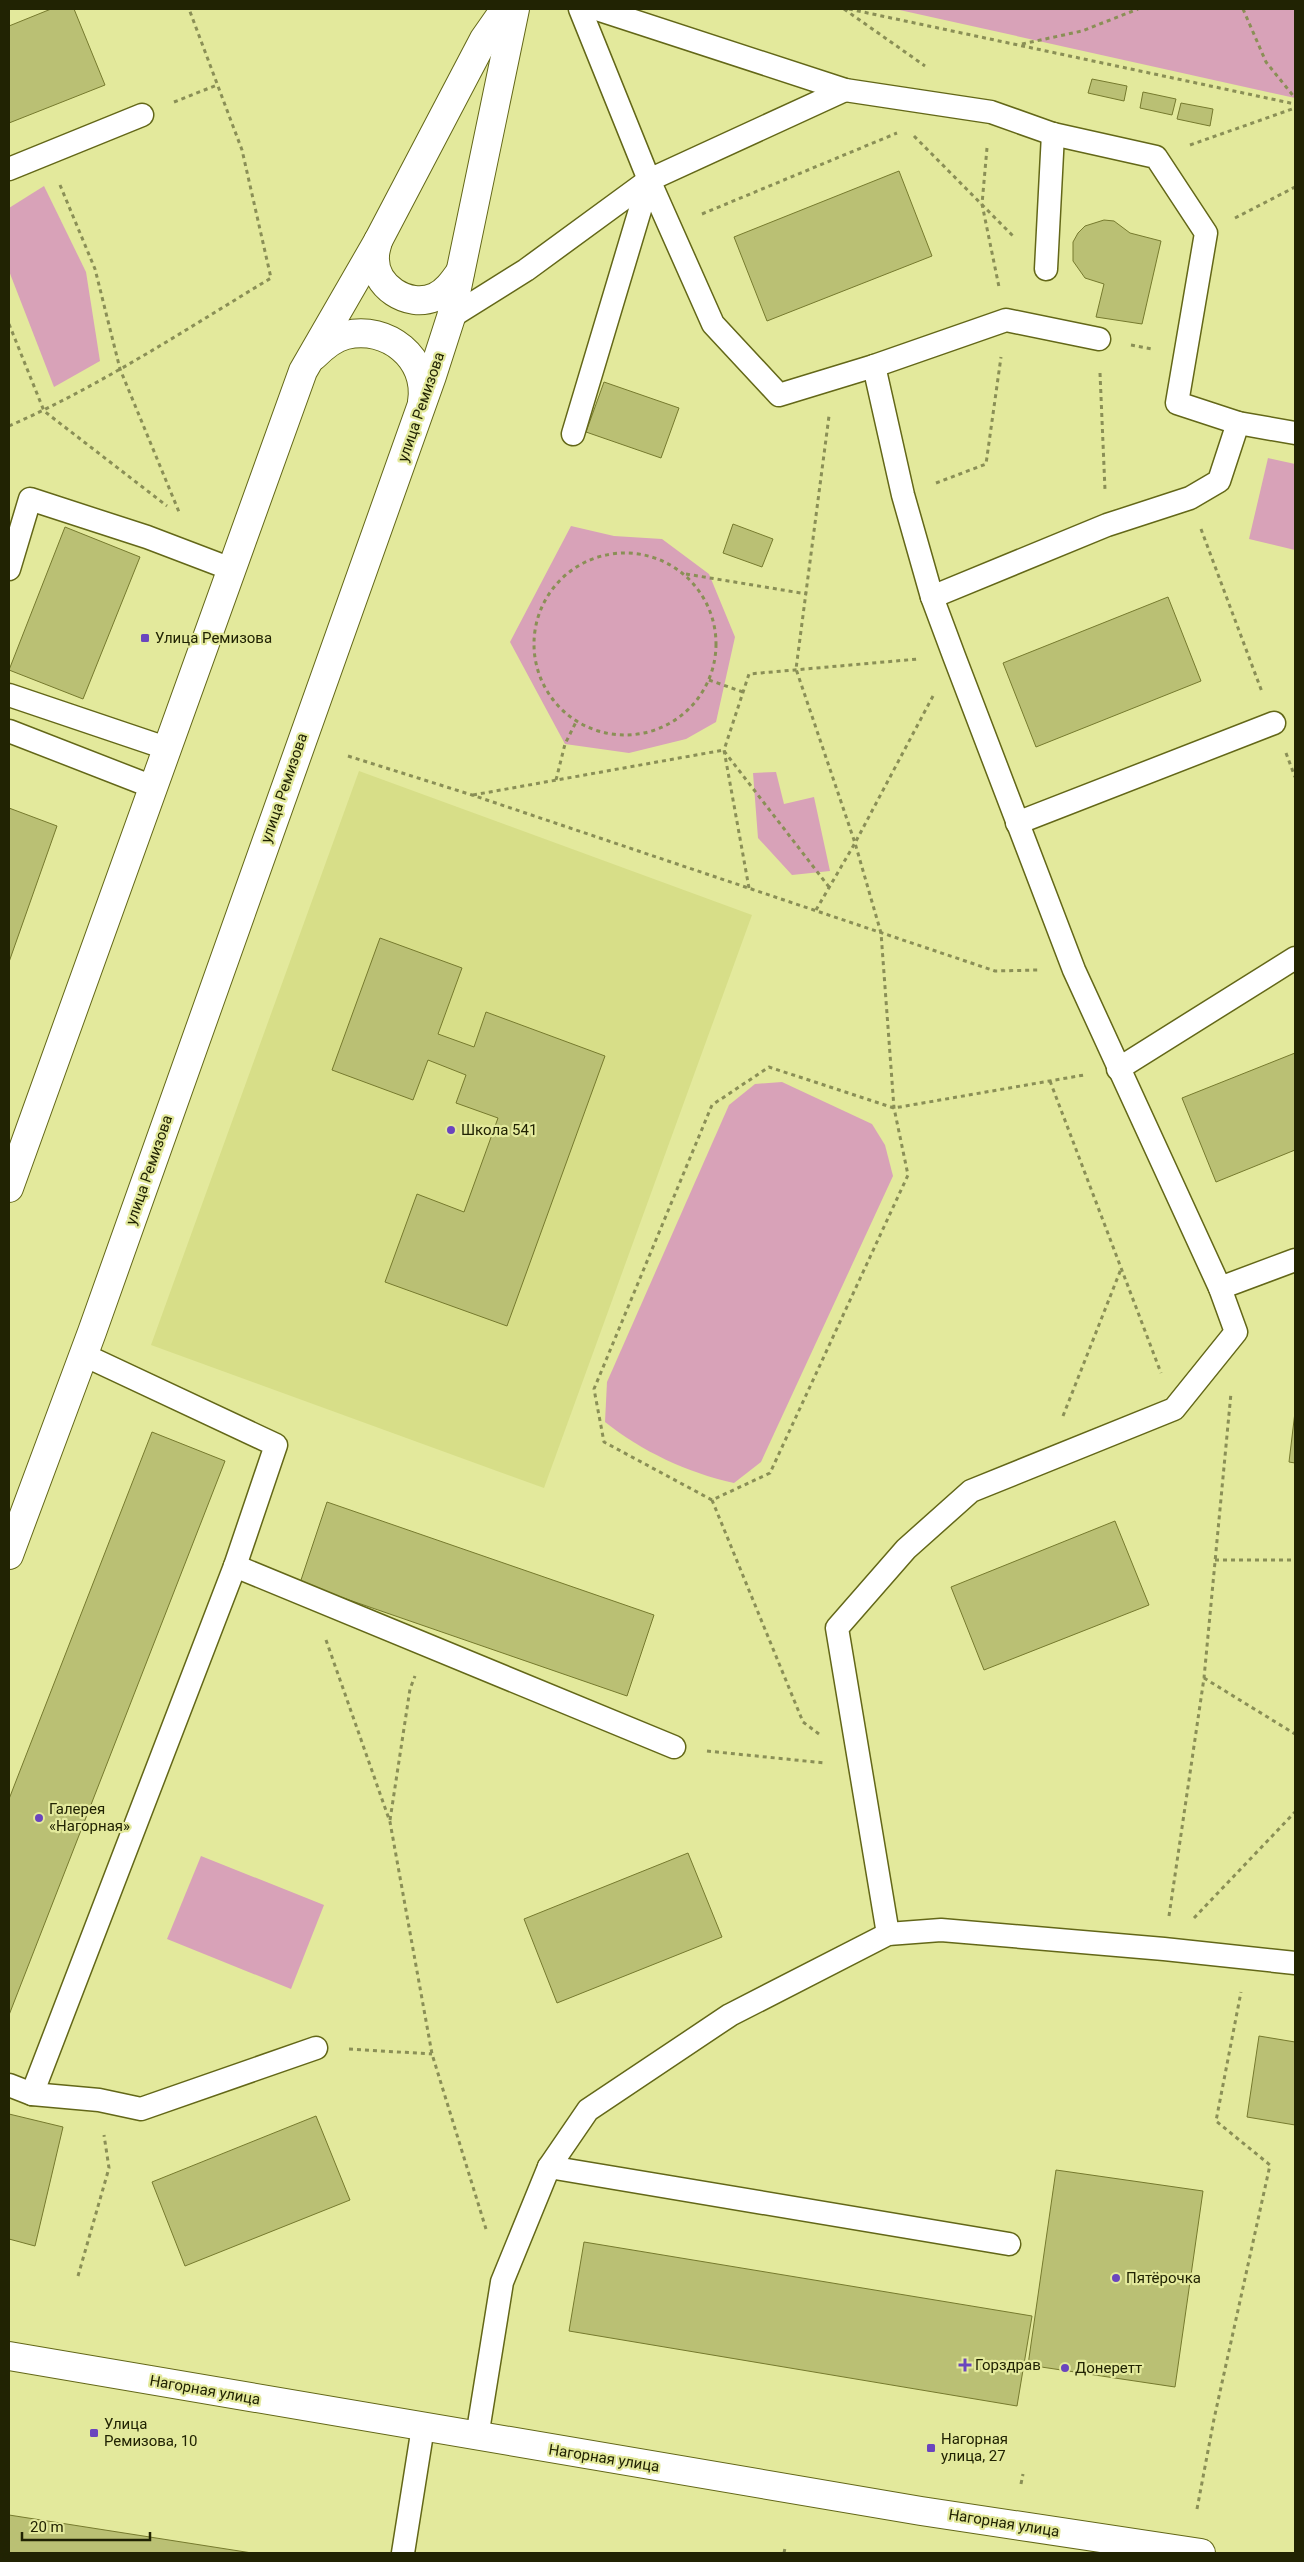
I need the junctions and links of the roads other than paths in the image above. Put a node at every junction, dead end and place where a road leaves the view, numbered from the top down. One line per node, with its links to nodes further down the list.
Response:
1 (505, 9): 10 (street)
2 (515, 9): 12 (street, улица Ремизова)
3 (580, 9): 9 (lane)
4 (597, 9): 5 (lane)
5 (845, 90): 7 (lane); 9 (lane)
6 (142, 115): 8 (lane)
7 (1053, 134): 11 (lane); 18 (lane)
8 (9, 169)
9 (649, 180): 13 (lane); 15 (lane); 20 (lane)
10 (378, 241): 12 (street); 16 (street)
11 (1046, 269)
12 (460, 272): 13 (street, улица Ремизова)
13 (451, 317): 17 (street, улица Ремизова)
14 (1098, 339): 15 (lane)
15 (874, 366): 23 (lane)
16 (303, 371): 17 (street); 22 (street)
17 (420, 413): 35 (street, улица Ремизова)
18 (1238, 423): 19 (lane); 23 (lane)
19 (1295, 433)
20 (573, 434)
21 (9, 569): 22 (lane)
22 (231, 569): 27 (street)
23 (932, 597): 29 (lane)
24 (9, 695): 27 (lane)
25 (1274, 723): 29 (lane)
26 (9, 731): 28 (lane)
27 (166, 748): 28 (street)
28 (153, 787): 32 (street)
29 (1018, 823): 31 (lane)
30 (1295, 958): 31 (lane)
31 (1118, 1069): 34 (lane)
32 (9, 1188)
33 (1295, 1260): 34 (lane)
34 (1220, 1288): 39 (lane)
35 (84, 1355): 36 (street, улица Ремизова); 37 (lane)
36 (9, 1555)
37 (235, 1566): 38 (lane); 43 (lane)
38 (674, 1747)
39 (888, 1934): 40 (lane); 44 (lane)
40 (1295, 1963)
41 (316, 2048): 43 (lane)
42 (9, 2085): 43 (lane)
43 (32, 2094)
44 (549, 2167): 45 (lane); 48 (lane)
45 (1009, 2244)
46 (9, 2356): 47 (street, Нагорная улица)
47 (423, 2427): 48 (street, Нагорная улица); 49 (lane)
48 (478, 2437): 50 (street, Нагорная улица)
49 (403, 2553)
50 (1201, 2553)

